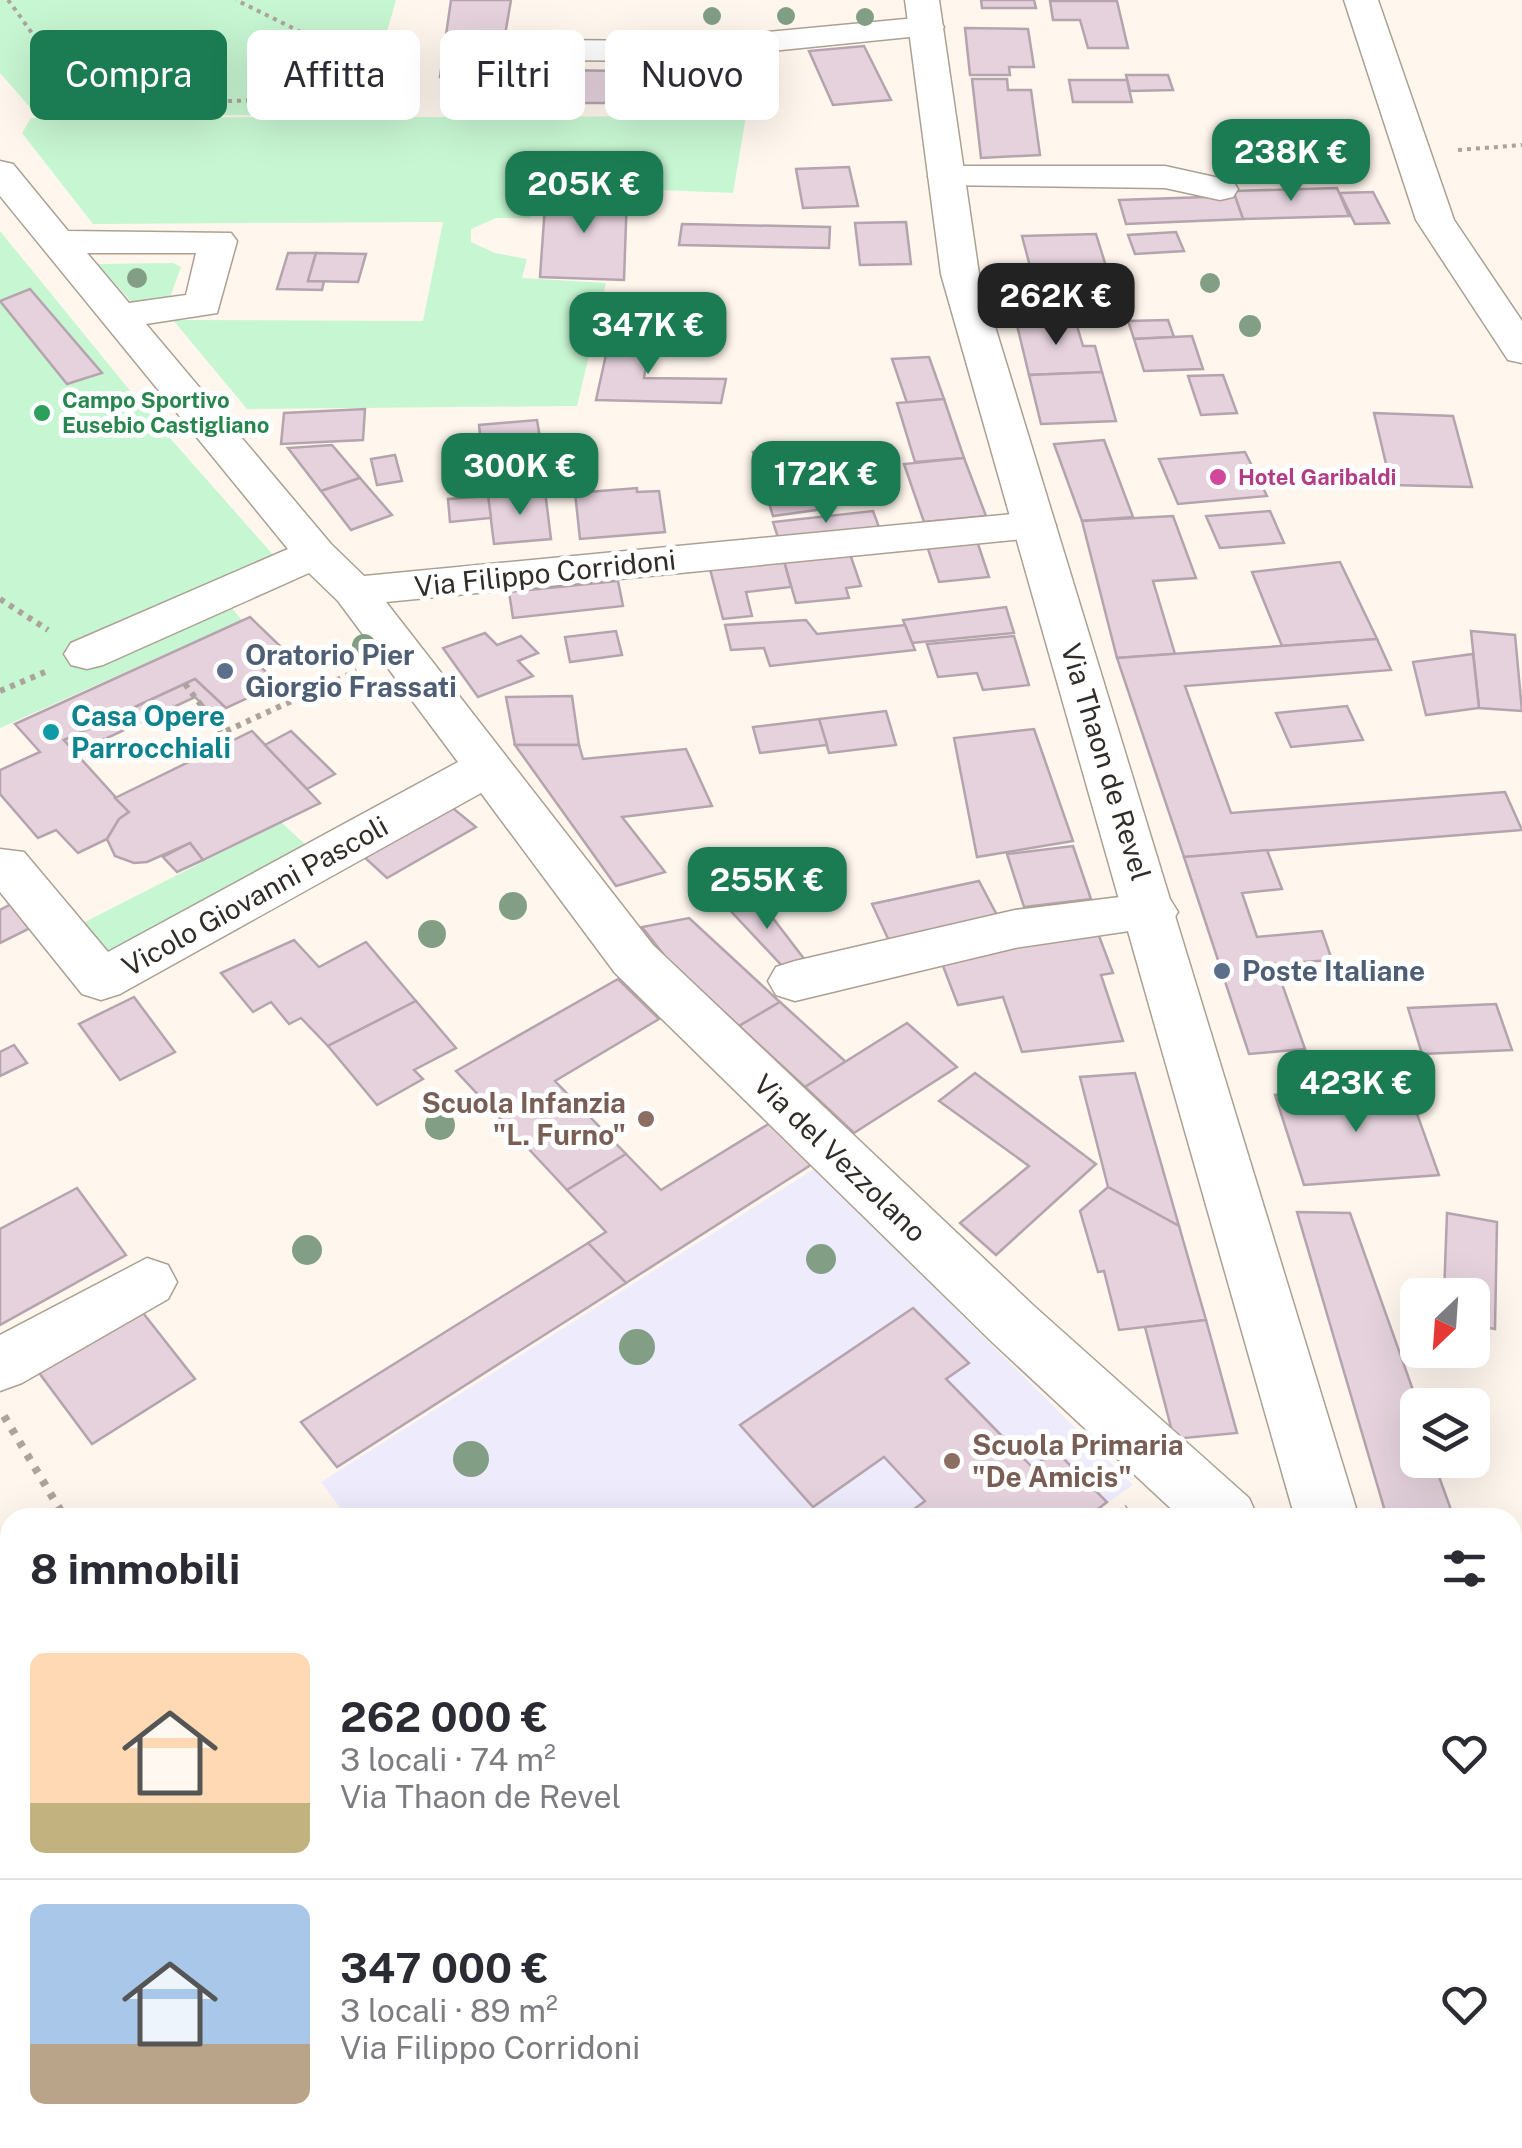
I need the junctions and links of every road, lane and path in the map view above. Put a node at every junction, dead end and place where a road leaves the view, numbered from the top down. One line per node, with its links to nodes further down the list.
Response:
1 (8, 0): 2 (path)
2 (236, 0)
3 (1361, 0): 7 (street)
4 (924, 14): 5 (street); 9 (street, Via Thaon de Revel)
5 (585, 50)
6 (1522, 145): 7 (path)
7 (1414, 154): 13 (street)
8 (0, 172): 11 (street, Via del Vezzolano)
9 (946, 177): 10 (street); 14 (street, Via Thaon de Revel)
10 (1220, 189)
11 (56, 242): 12 (street, Via del Vezzolano); 12 (street)
12 (116, 316): 15 (street, Via del Vezzolano)
13 (1522, 351)
14 (1034, 525): 16 (street, Via Filippo Corridoni); 22 (street, Via Thaon de Revel)
15 (316, 554): 16 (street, Via del Vezzolano); 18 (street)
16 (354, 591): 17 (street, Via del Vezzolano)
17 (399, 651): 19 (path); 20 (street, Via del Vezzolano)
18 (87, 654)
19 (185, 684)
20 (487, 768): 21 (street, Vicolo Giovanni Pascoli); 28 (street, Via del Vezzolano)
21 (6, 865)
22 (1152, 912): 23 (street); 29 (street, Via Thaon de Revel)
23 (795, 981)
24 (148, 1282): 25 (street)
25 (0, 1364)
26 (0, 1410): 27 (path)
27 (59, 1508)
28 (1215, 1508)
29 (1324, 1508)

